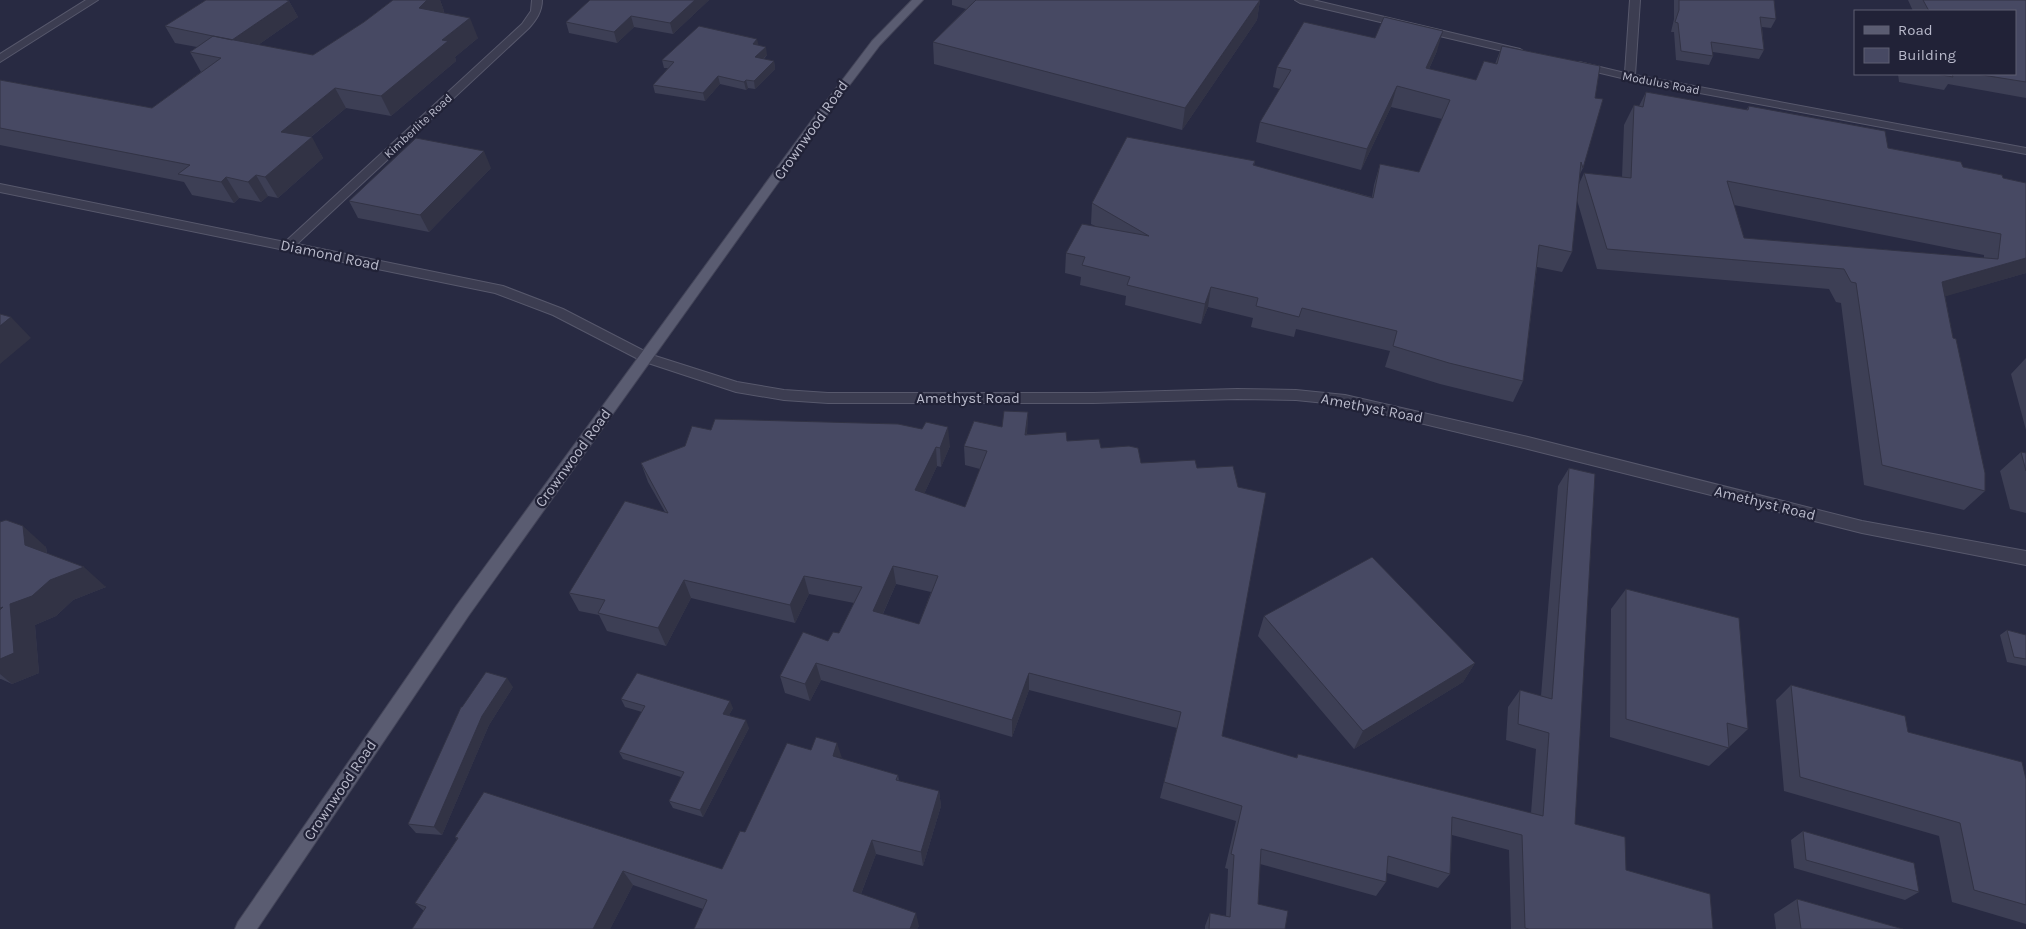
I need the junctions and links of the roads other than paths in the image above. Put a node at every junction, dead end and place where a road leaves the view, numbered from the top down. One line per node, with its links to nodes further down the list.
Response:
1 (93, 0): 7 (street)
2 (538, 0): 12 (street, Kimberlite Road)
3 (918, 0): 13 (main road, Crownwood Road)
4 (1300, 0): 6 (street)
5 (1635, 0): 9 (street)
6 (1535, 55)
7 (0, 59)
8 (1563, 62): 9 (street, Modulus Road)
9 (1630, 77): 10 (street, Modulus Road)
10 (2026, 151)
11 (0, 188): 12 (street, Diamond Road)
12 (288, 246): 13 (street, Diamond Road)
13 (647, 358): 14 (street, Amethyst Road); 15 (main road, Crownwood Road)
14 (2026, 558)
15 (245, 929)

